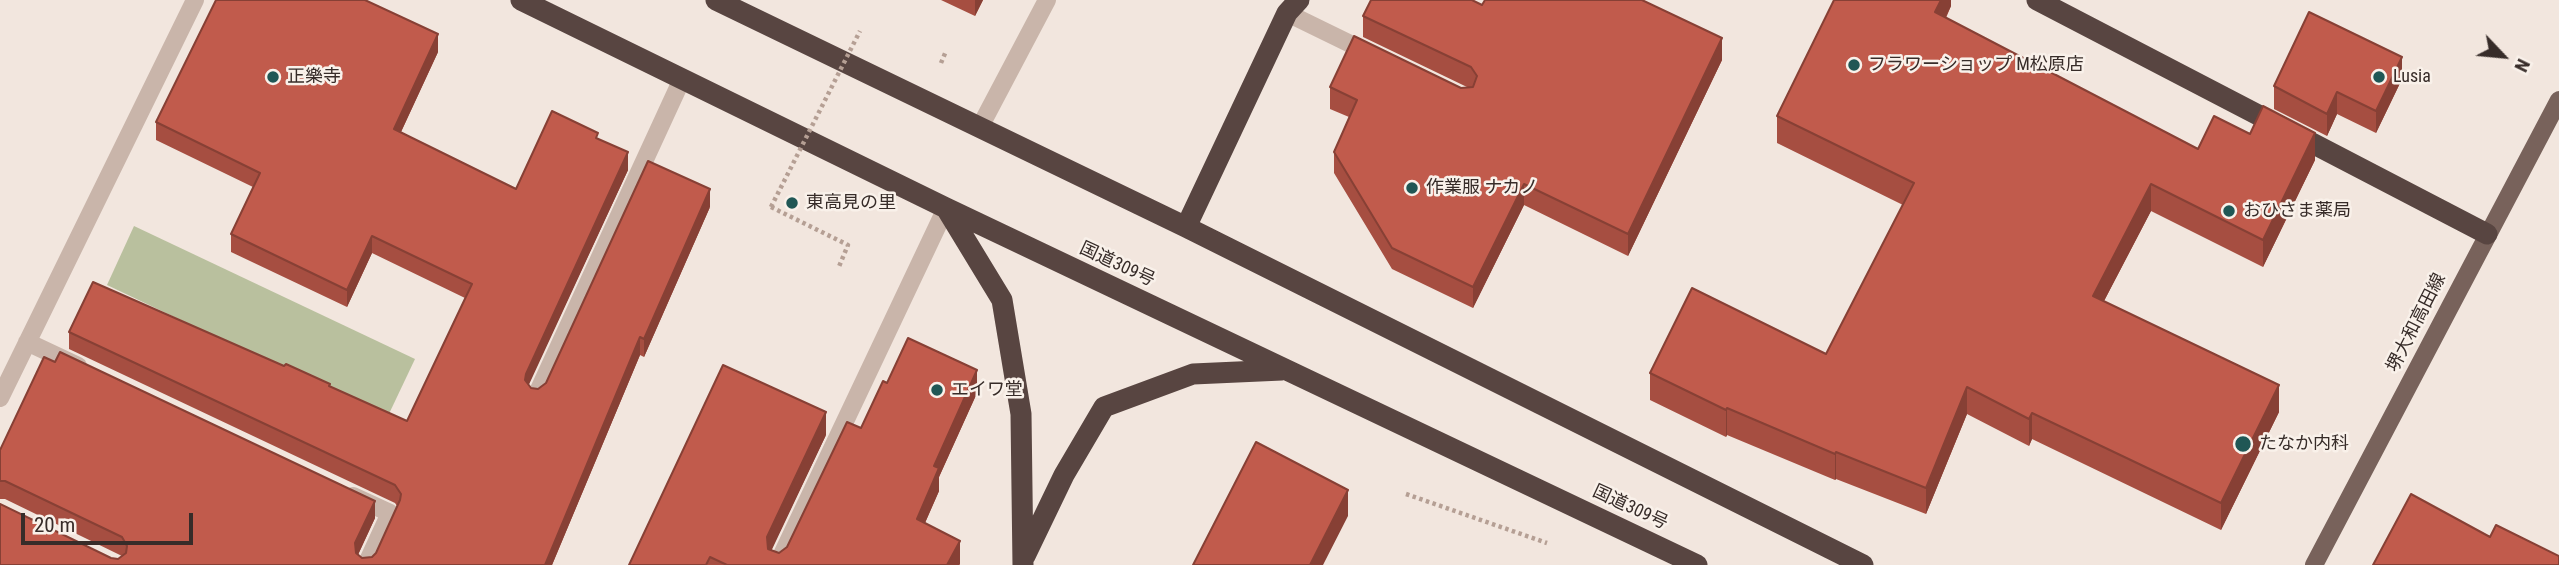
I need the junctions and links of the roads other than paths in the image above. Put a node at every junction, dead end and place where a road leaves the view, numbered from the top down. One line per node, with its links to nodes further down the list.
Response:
1 (195, 0): 14 (street)
2 (521, 0): 8 (highway, 国道309号)
3 (716, 0): 10 (highway)
4 (1047, 0): 10 (street)
5 (2037, 0): 13 (highway)
6 (1293, 7): 7 (street); 12 (highway)
7 (1382, 59)
8 (682, 79): 11 (highway, 国道309号); 17 (street)
9 (2559, 100): 13 (main road, 堺大和高田線)
10 (980, 127): 12 (highway)
11 (946, 208): 15 (highway, 国道309号); 20 (highway); 22 (street)
12 (1186, 227): 24 (highway)
13 (2487, 234): 25 (main road, 堺大和高田線)
14 (27, 342): 16 (street); 18 (street)
15 (1286, 370): 20 (highway); 23 (highway, 国道309号)
16 (90, 372)
17 (536, 396)
18 (0, 398)
19 (340, 490): 21 (street)
20 (1022, 563)
21 (366, 565)
22 (777, 565)
23 (1697, 565)
24 (1863, 565)
25 (2315, 565)

